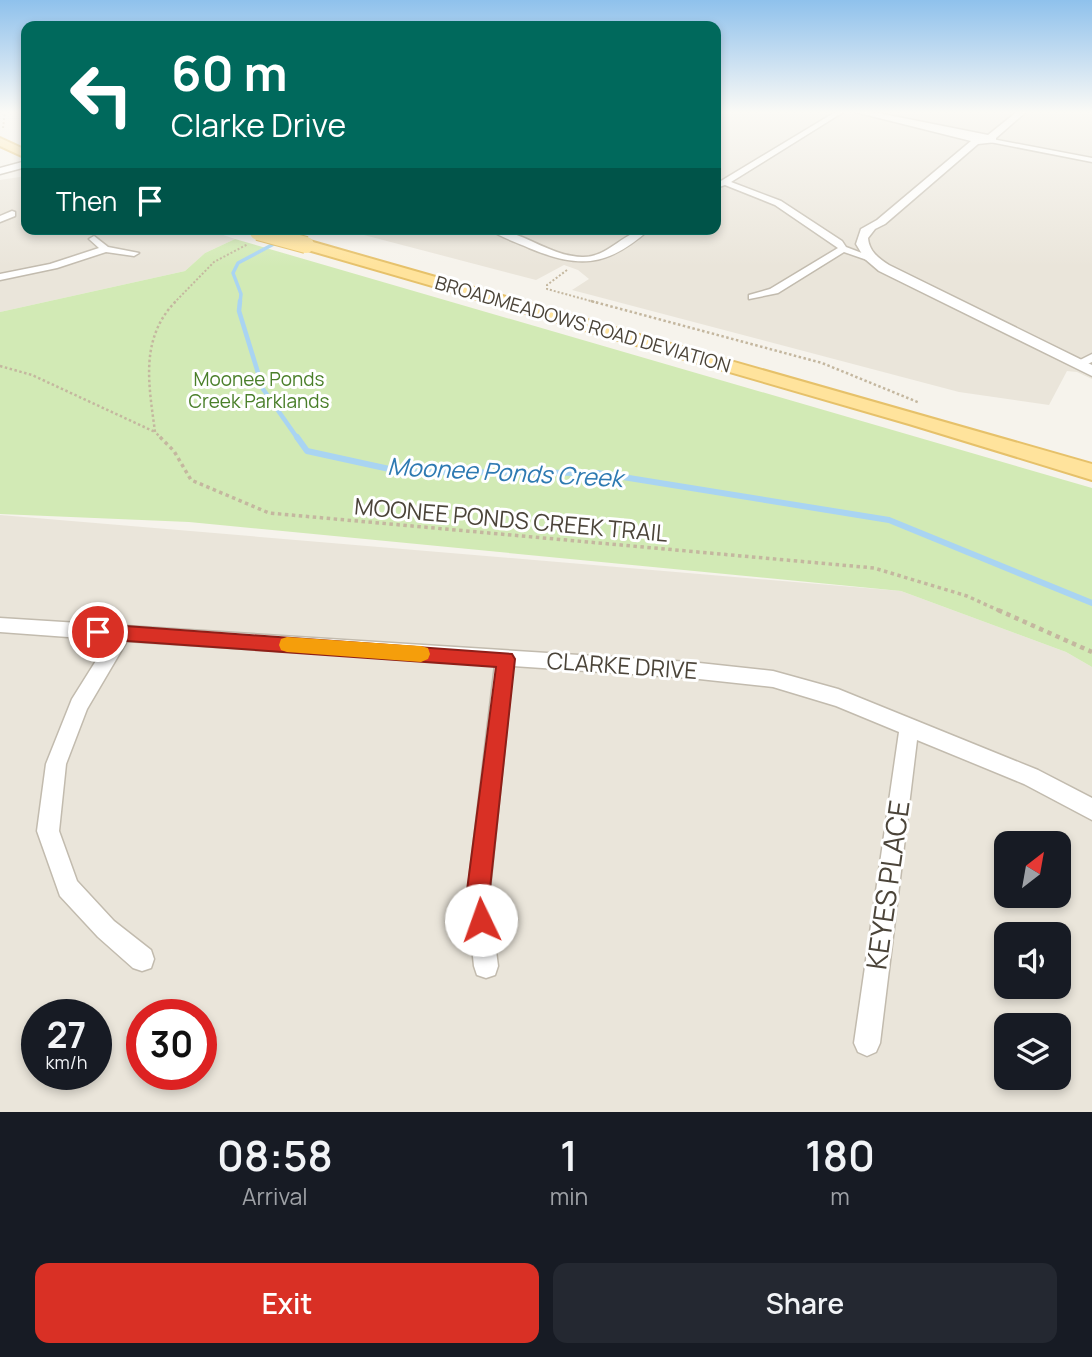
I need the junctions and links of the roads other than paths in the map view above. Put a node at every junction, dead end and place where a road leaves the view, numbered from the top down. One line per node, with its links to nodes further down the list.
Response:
1 (756, 163): 5 (street)
2 (946, 163): 16 (street)
3 (21, 165): 4 (street)
4 (0, 171)
5 (725, 178): 6 (street); 13 (street)
6 (721, 182)
7 (12, 214): 8 (street)
8 (0, 219)
9 (271, 235): 21 (main road, BROADMEADOWS ROAD DEVIATION, bridge)
10 (509, 235): 11 (street)
11 (636, 235)
12 (94, 239): 14 (street)
13 (843, 248): 16 (street); 18 (street)
14 (105, 249): 15 (street); 17 (street)
15 (134, 253)
16 (869, 253): 20 (street)
17 (0, 277)
18 (753, 297)
19 (1092, 357): 20 (street)
20 (1085, 368)
21 (920, 411): 22 (main road, BROADMEADOWS ROAD DEVIATION); 23 (main road, BROADMEADOWS ROAD DEVIATION)
22 (1092, 462)
23 (1092, 472)
24 (0, 625): 25 (street, CLARKE DRIVE)
25 (122, 634): 26 (street, CLARKE DRIVE); 29 (street)
26 (506, 659): 27 (street, CLARKE DRIVE); 30 (street)
27 (909, 727): 28 (street, CLARKE DRIVE); 31 (street, KEYES PLACE)
28 (1092, 809)
29 (142, 959)
30 (486, 966)
31 (866, 1043)

